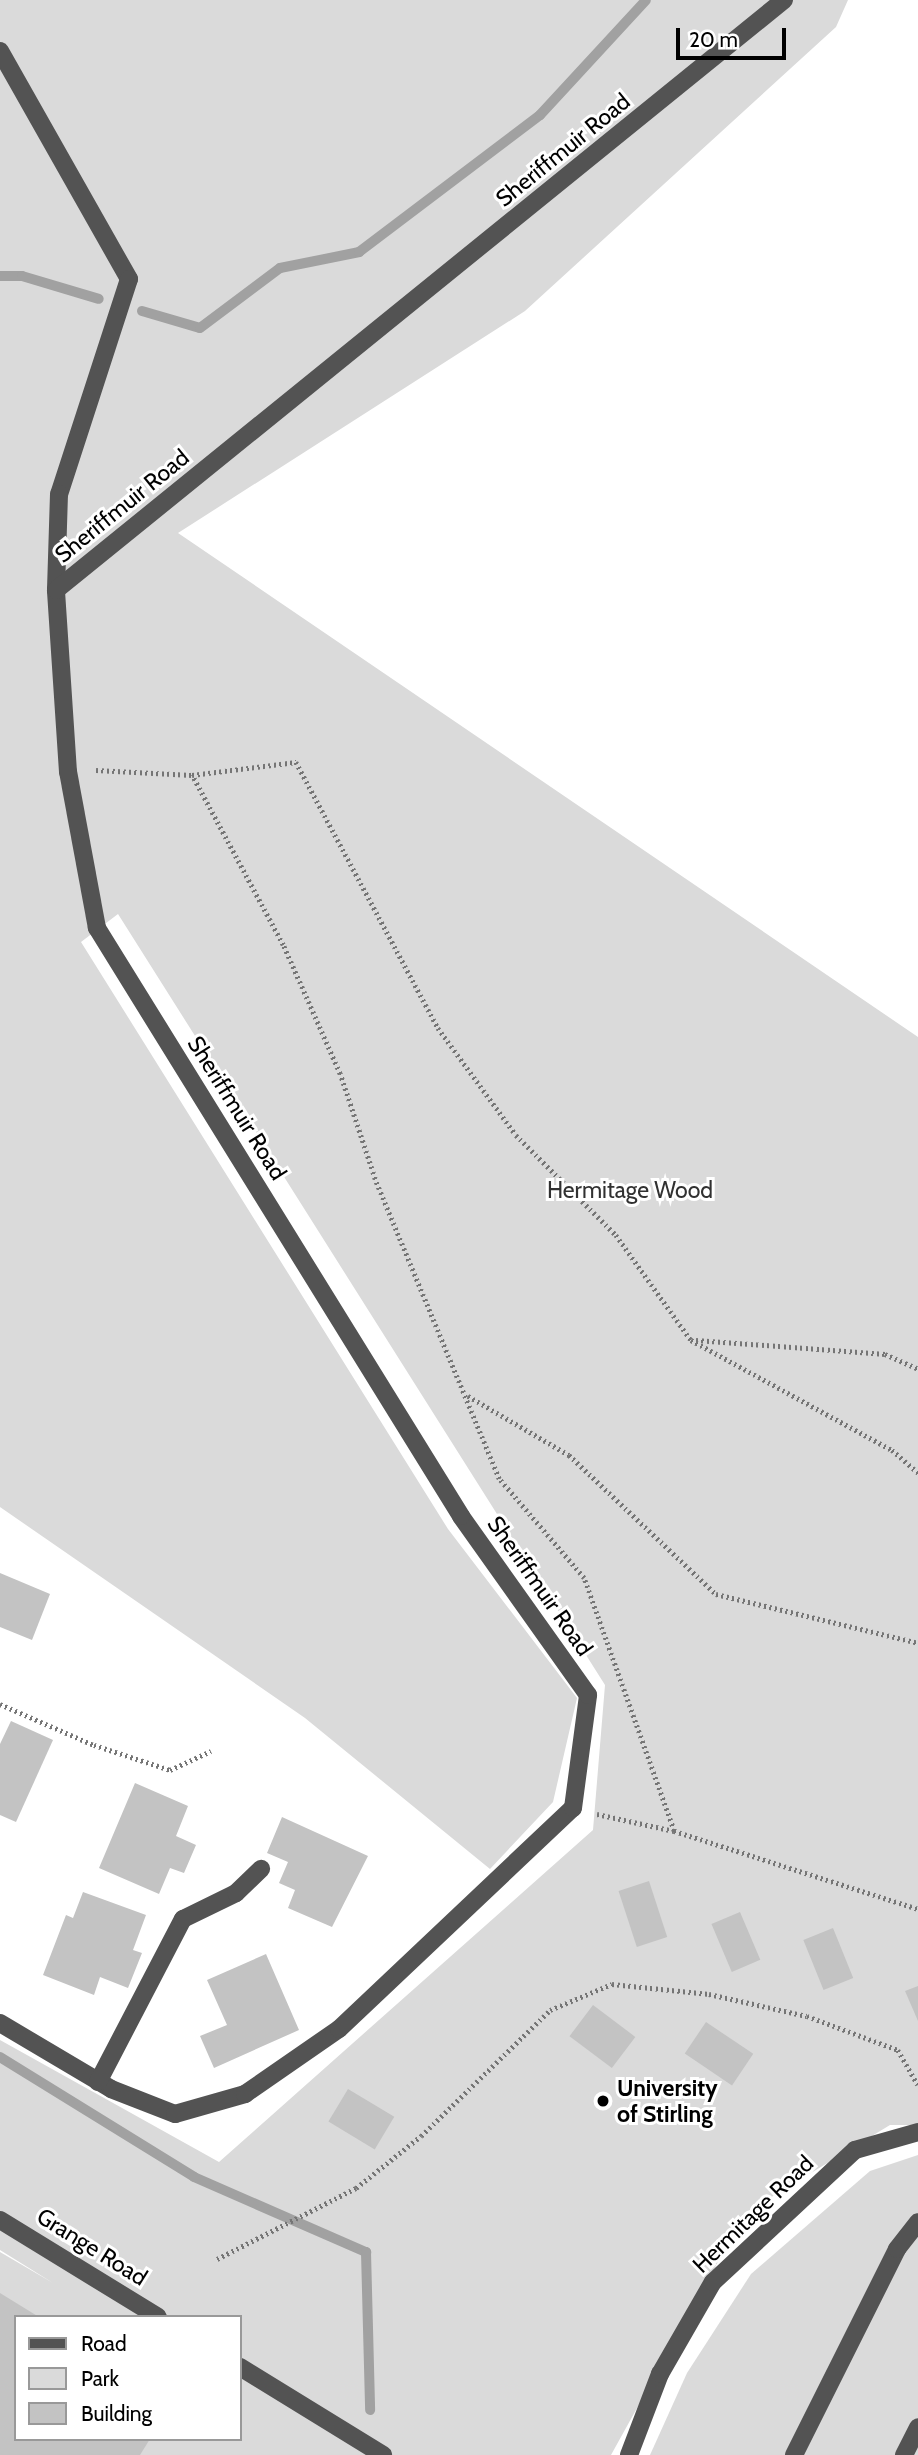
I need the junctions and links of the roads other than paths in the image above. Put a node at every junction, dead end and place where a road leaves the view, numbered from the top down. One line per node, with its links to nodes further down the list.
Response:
1 (784, 0): 3 (street, Sheriffmuir Road)
2 (0, 51): 3 (street)
3 (56, 590): 6 (street, Sheriffmuir Road)
4 (261, 1869): 6 (street)
5 (0, 2023): 6 (street)
6 (98, 2082)
7 (918, 2132): 14 (street, Hermitage Road)
8 (0, 2220): 10 (street, Grange Road)
9 (918, 2222): 15 (street)
10 (155, 2315)
11 (242, 2368): 13 (street)
12 (918, 2427): 16 (street)
13 (383, 2455)
14 (629, 2455)
15 (794, 2455)
16 (904, 2455)

